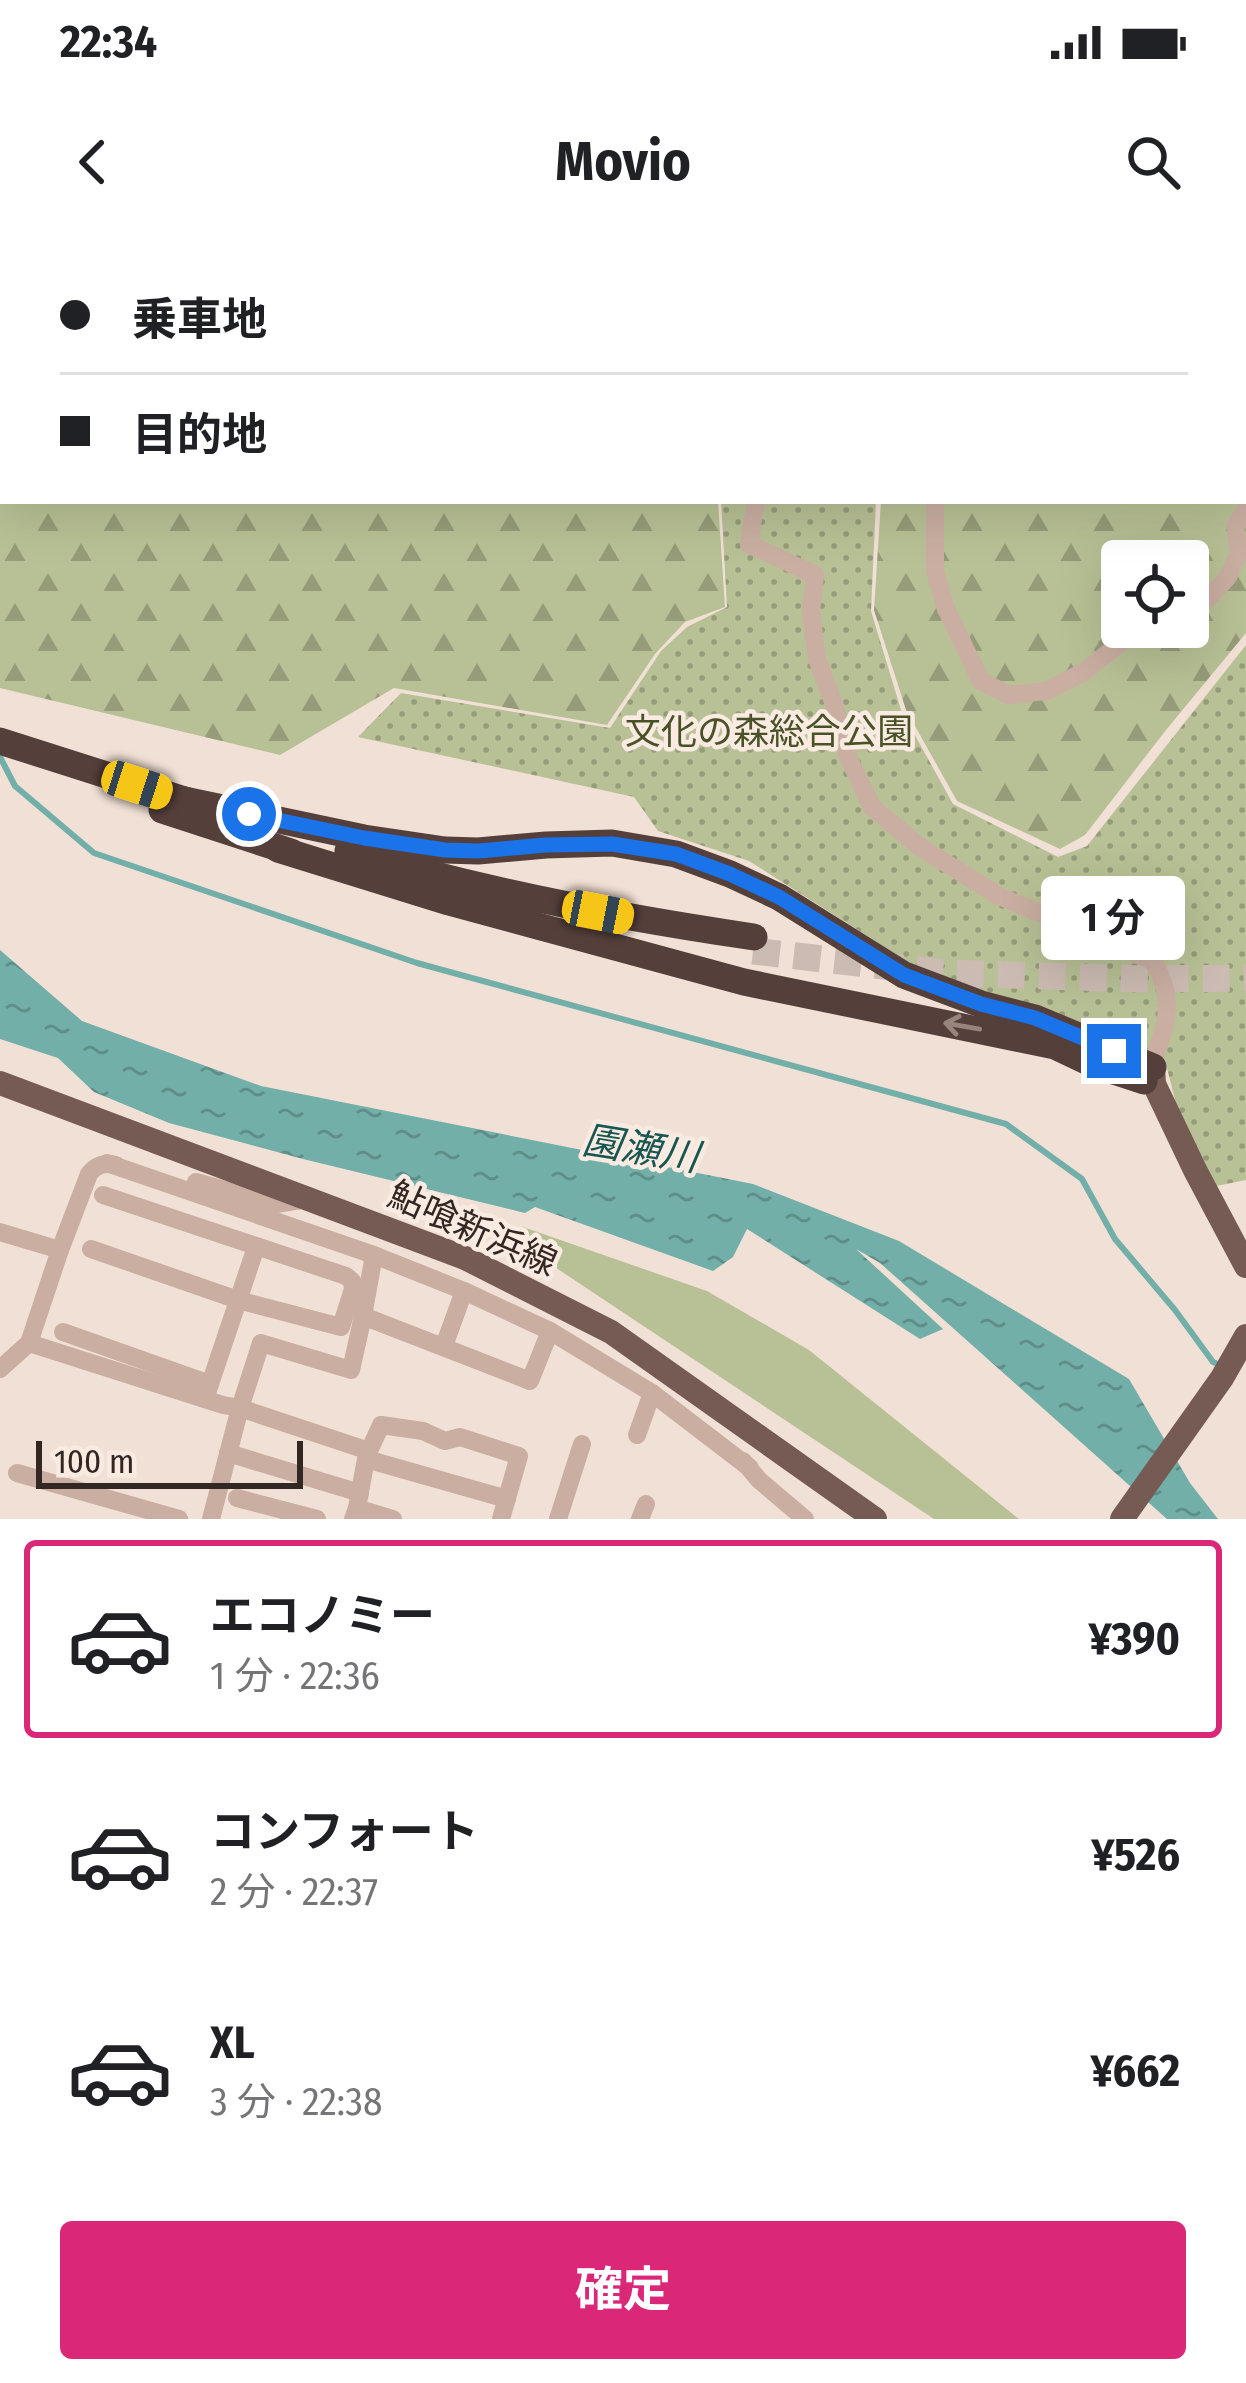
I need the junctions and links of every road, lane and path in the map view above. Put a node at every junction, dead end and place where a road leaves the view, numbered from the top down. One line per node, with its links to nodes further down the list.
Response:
1 (756, 504): 11 (street)
2 (934, 504): 5 (street)
3 (1246, 509): 4 (street)
4 (1209, 598)
5 (1114, 648)
6 (0, 741): 8 (highway)
7 (0, 754): 8 (highway)
8 (59, 767): 9 (highway); 10 (highway)
9 (176, 798): 10 (highway); 11 (highway)
10 (278, 849): 11 (highway, one-way to 10)
11 (1153, 1076): 23 (main road)
12 (0, 1083): 13 (main road, 鮎喰新浜線)
13 (33, 1094): 14 (street); 17 (main road, 鮎喰新浜線)
14 (0, 1095)
15 (107, 1163): 17 (street); 21 (street); 22 (street)
16 (103, 1195): 19 (street)
17 (308, 1198): 33 (main road, 鮎喰新浜線)
18 (0, 1232): 21 (street)
19 (256, 1247): 25 (street); 25 (street)
20 (91, 1249): 25 (street)
21 (60, 1250): 30 (street)
22 (374, 1255): 24 (street); 26 (street)
23 (1246, 1266)
24 (464, 1291): 27 (street); 31 (street)
25 (238, 1300): 34 (street)
26 (363, 1316): 31 (street); 36 (street)
27 (550, 1330): 31 (street); 35 (street)
28 (63, 1332): 34 (street)
29 (1246, 1336): 54 (main road)
30 (28, 1342): 32 (street); 34 (street)
31 (444, 1346)
32 (0, 1369)
33 (669, 1373): 41 (street); 53 (main road, 鮎喰新浜線)
34 (207, 1392): 36 (street)
35 (652, 1393): 37 (street); 41 (street)
36 (240, 1408): 39 (street); 40 (street)
37 (637, 1435)
38 (582, 1444): 51 (street)
39 (228, 1453): 45 (street); 47 (street)
40 (368, 1455): 44 (street); 44 (street); 45 (street)
41 (750, 1468): 52 (street)
42 (17, 1473): 46 (street)
43 (237, 1498): 48 (street)
44 (507, 1498): 50 (street)
45 (357, 1507): 49 (street)
46 (179, 1519)
47 (211, 1519)
48 (317, 1519)
49 (393, 1519)
50 (501, 1519)
51 (558, 1519)
52 (805, 1519)
53 (875, 1519)
54 (1121, 1519)

